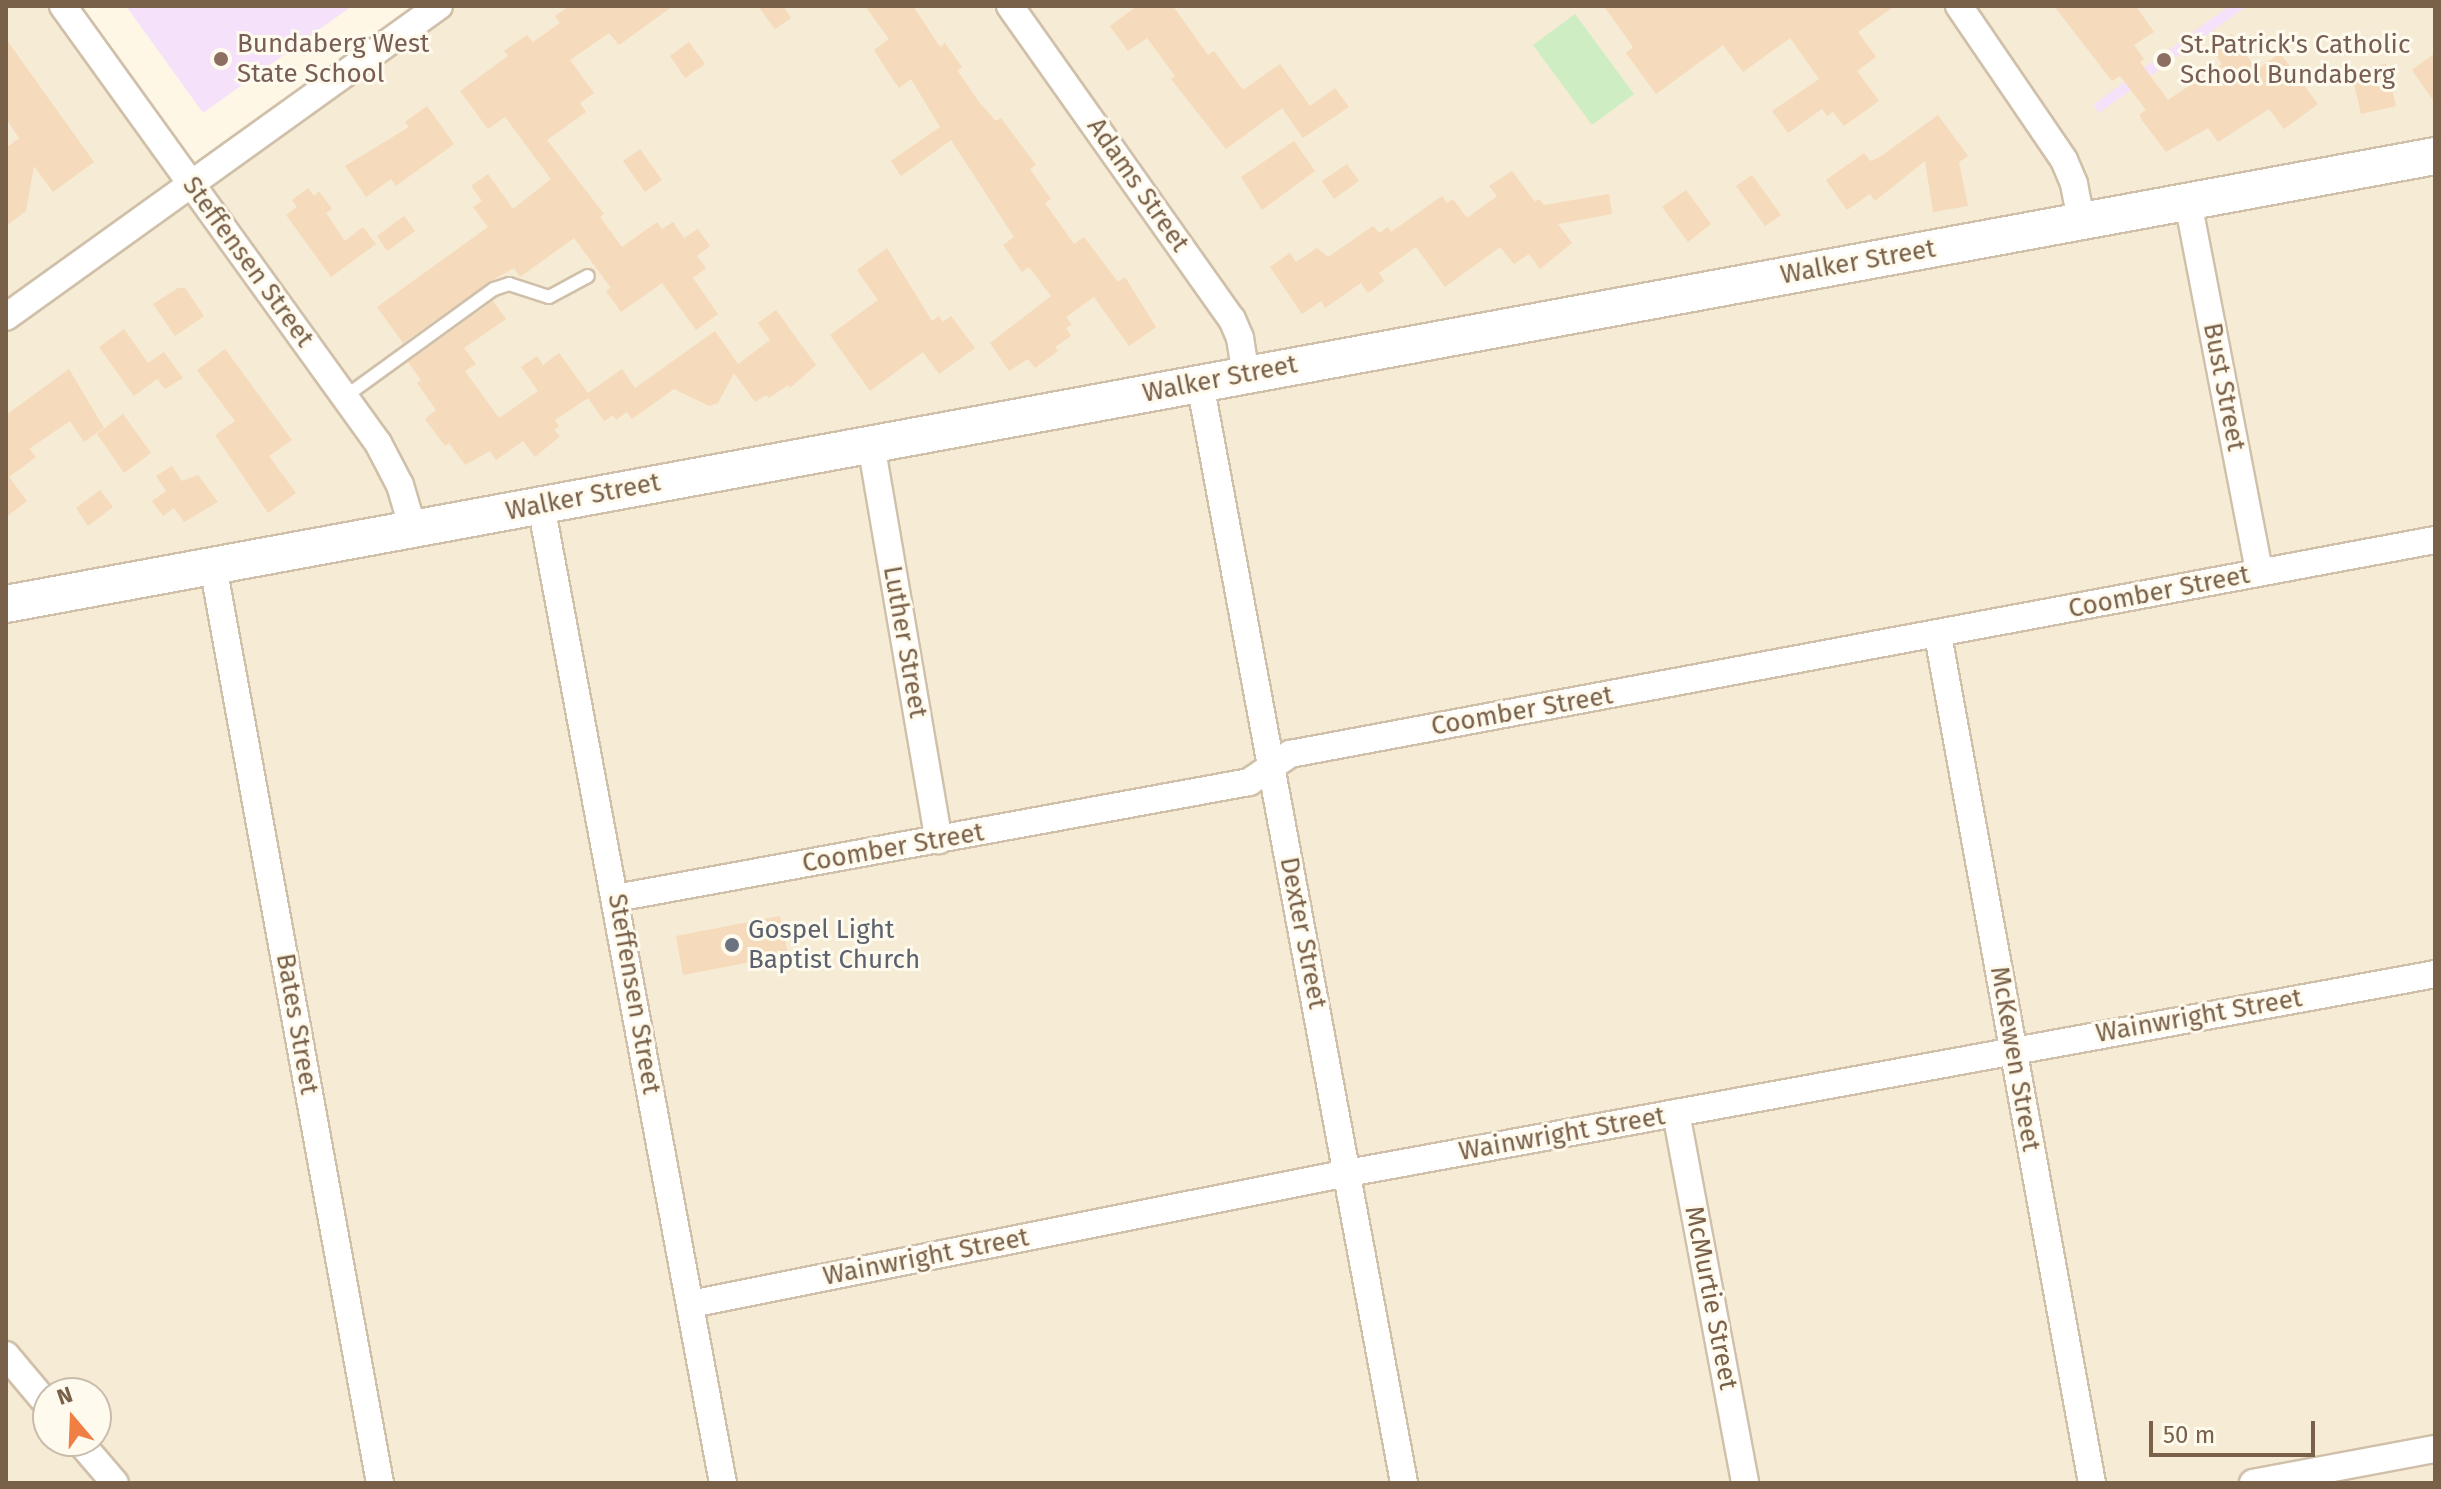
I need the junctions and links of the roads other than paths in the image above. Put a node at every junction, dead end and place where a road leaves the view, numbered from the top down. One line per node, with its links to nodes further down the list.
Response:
1 (63, 6): 6 (street, Steffensen Street)
2 (439, 6): 6 (street)
3 (1010, 6): 11 (street, Adams Street)
4 (1959, 6): 8 (street)
5 (2435, 156): 7 (main road, Walker Street)
6 (190, 184): 10 (street); 13 (street, Steffensen Street)
7 (2188, 202): 8 (main road, Walker Street); 19 (street, Bust Street)
8 (2081, 221): 11 (main road, Walker Street)
9 (588, 276): 13 (lane)
10 (6, 317)
11 (1246, 374): 12 (main road, Walker Street)
12 (1200, 383): 14 (main road, Walker Street); 22 (street, Dexter Street)
13 (346, 396): 16 (street, Steffensen Street)
14 (871, 444): 15 (main road, Walker Street); 23 (street, Luther Street)
15 (541, 505): 16 (main road, Walker Street); 24 (street, Steffensen Street)
16 (413, 529): 18 (main road, Walker Street)
17 (2435, 540): 19 (street, Coomber Street)
18 (213, 566): 20 (main road, Walker Street); 35 (street, Bates Street)
19 (2259, 572): 21 (street, Coomber Street)
20 (6, 604)
21 (1938, 635): 22 (street, Coomber Street); 26 (street, McKewen Street)
22 (1272, 766): 23 (street, Coomber Street); 28 (street, Dexter Street)
23 (939, 840): 24 (street, Coomber Street)
24 (616, 898): 29 (street, Steffensen Street)
25 (2435, 974): 26 (street, Wainwright Street)
26 (2014, 1050): 27 (street, Wainwright Street); 39 (street, McKewen Street)
27 (1676, 1113): 28 (street, Wainwright Street); 38 (street, McMurtie Street)
28 (1348, 1173): 29 (street, Wainwright Street); 37 (street, Dexter Street)
29 (691, 1304): 36 (street, Steffensen Street)
30 (6, 1355): 31 (street)
31 (32, 1386)
32 (2435, 1449): 40 (street)
33 (93, 1457): 34 (street)
34 (115, 1483)
35 (380, 1483)
36 (723, 1483)
37 (1404, 1483)
38 (1745, 1483)
39 (2092, 1483)
40 (2253, 1483)

